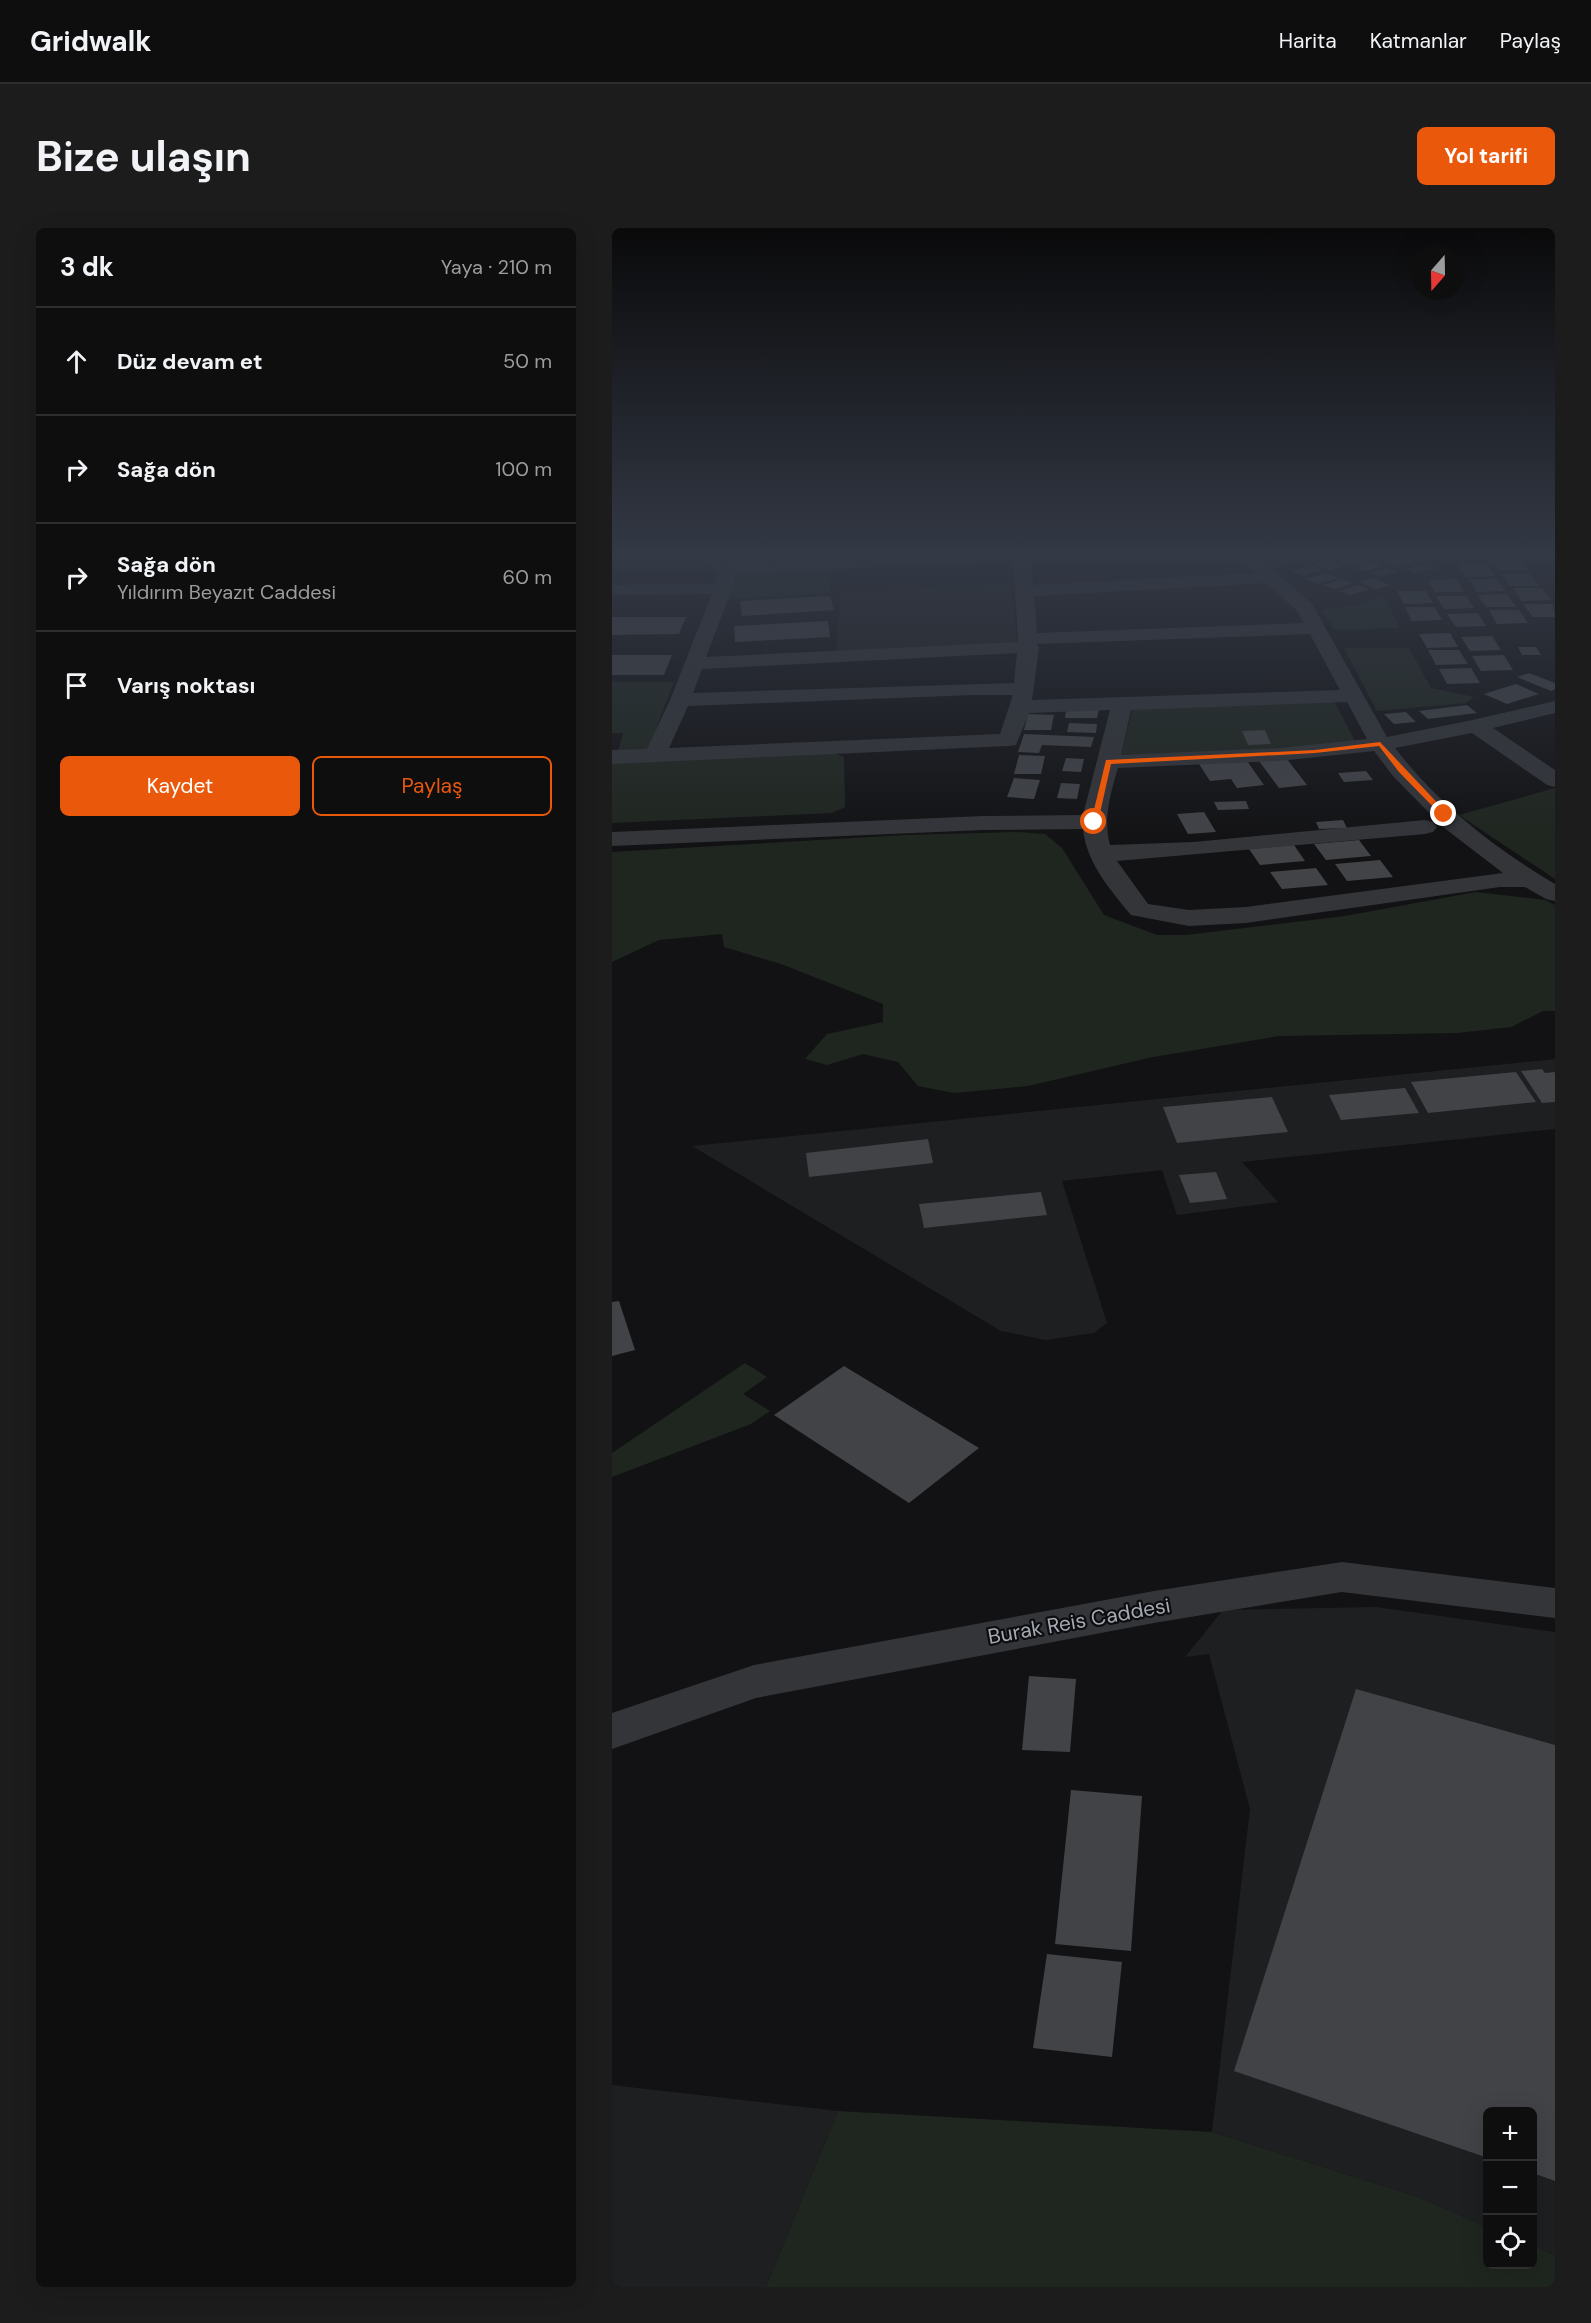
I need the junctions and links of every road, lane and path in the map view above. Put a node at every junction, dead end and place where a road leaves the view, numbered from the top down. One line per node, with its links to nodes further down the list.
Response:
1 (698, 651): 5 (street)
2 (900, 651): 5 (street)
3 (1028, 651): 7 (street)
4 (1329, 651): 6 (street)
5 (693, 664): 8 (street)
6 (1353, 696): 9 (street); 12 (street)
7 (1023, 698): 8 (street); 9 (street); 13 (street)
8 (680, 700): 13 (street)
9 (1122, 704): 15 (street)
10 (1554, 708): 11 (street)
11 (1477, 727): 12 (street); 16 (street)
12 (1380, 744): 15 (street); 21 (street)
13 (655, 756): 14 (street)
14 (612, 757)
15 (1108, 762): 17 (street)
16 (1555, 780)
17 (1094, 822): 19 (street); 20 (street)
18 (1425, 827): 20 (street)
19 (612, 839)
20 (1102, 855): 21 (street)
21 (1529, 879): 22 (street)
22 (1555, 894)
23 (1555, 1603): 24 (street, Burak Reis Caddesi)
24 (612, 1731)

